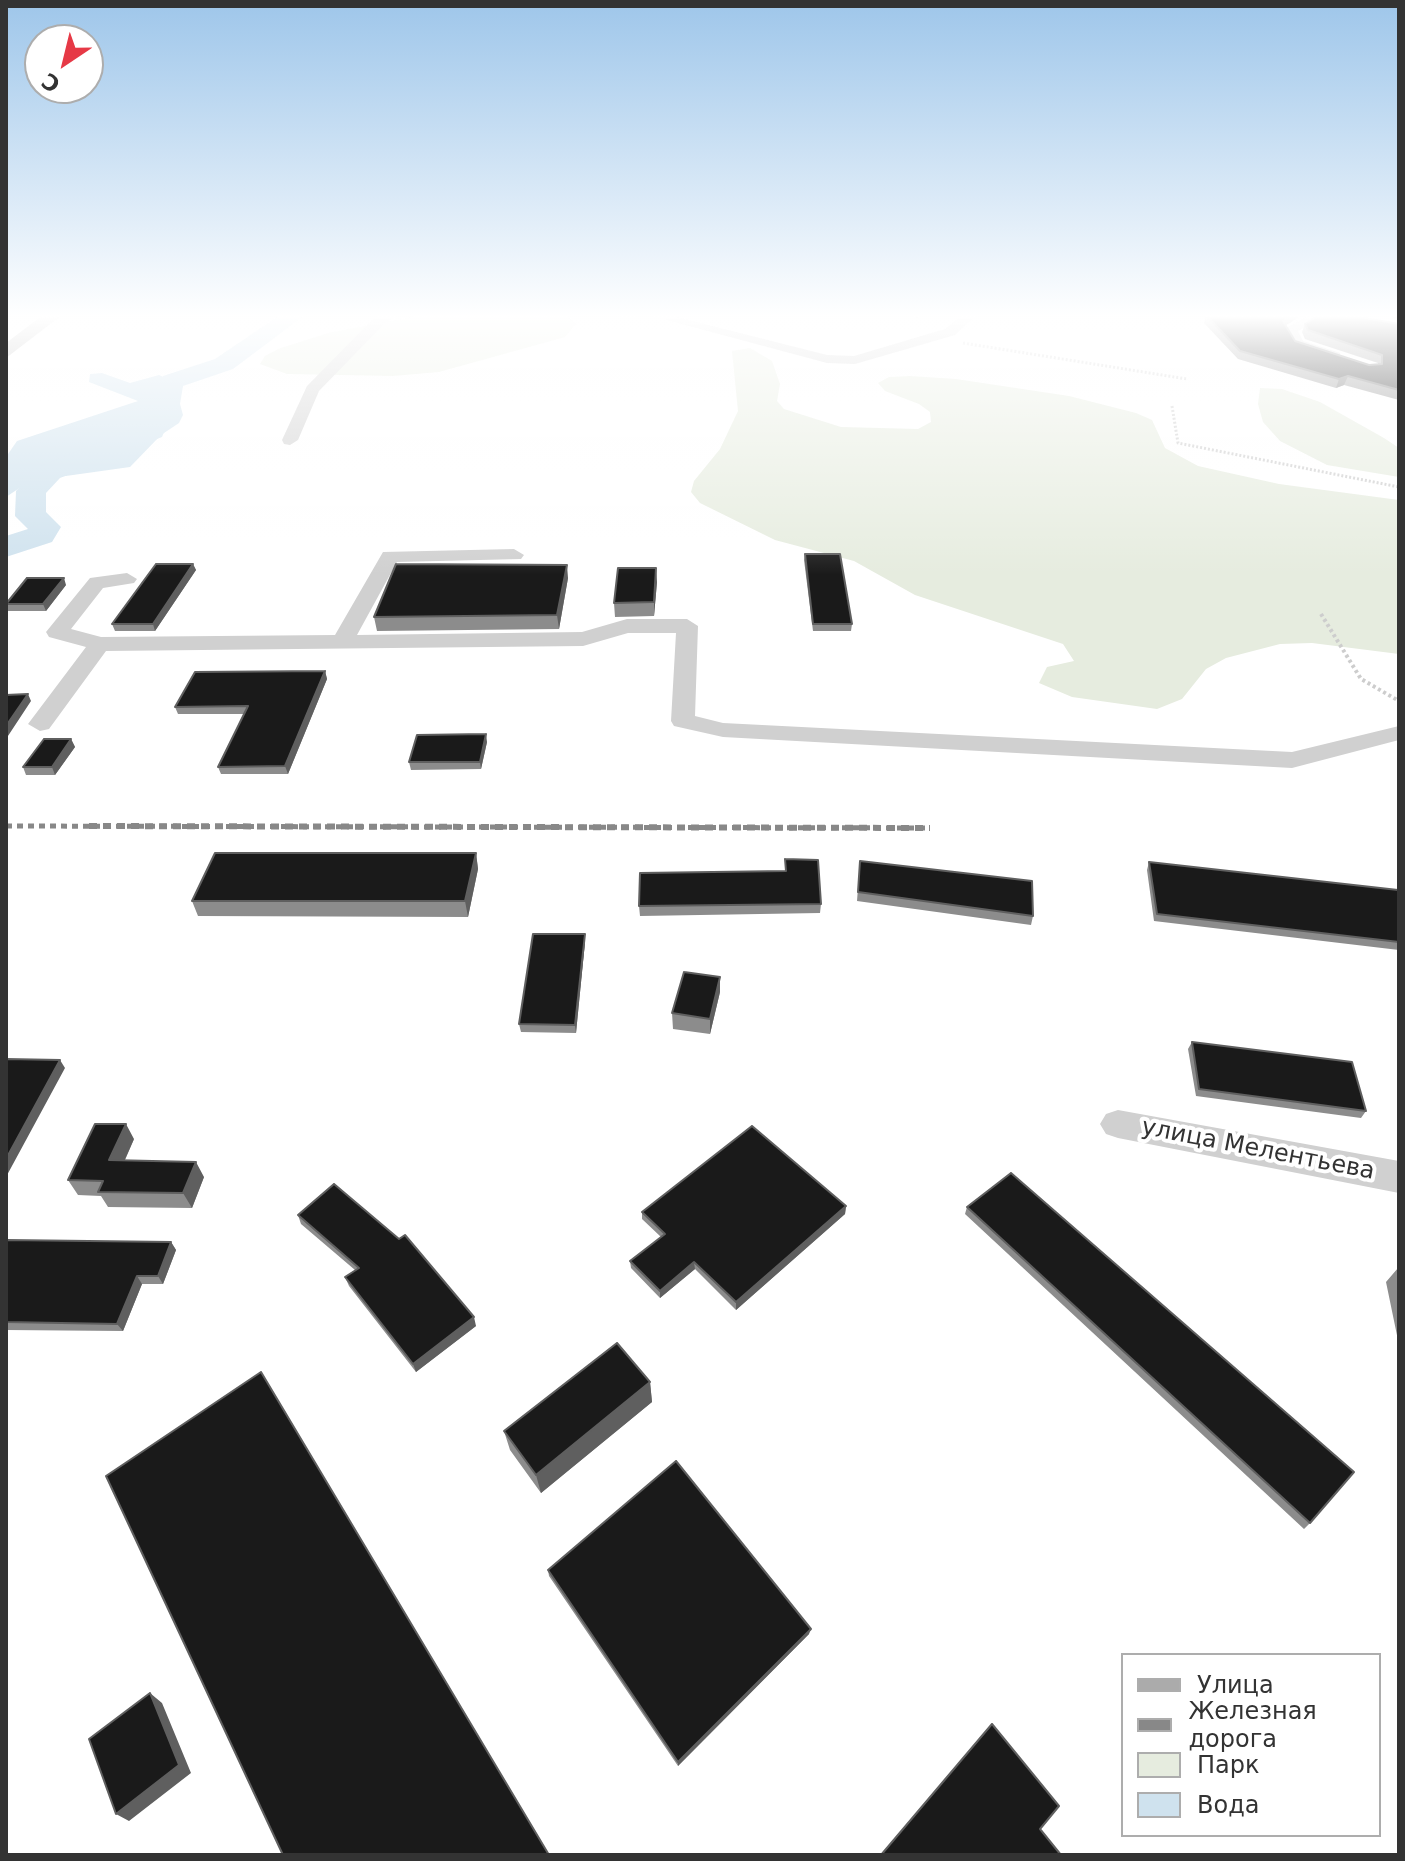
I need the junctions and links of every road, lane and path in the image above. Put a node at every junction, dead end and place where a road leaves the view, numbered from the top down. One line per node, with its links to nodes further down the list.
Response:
1 (306, 402): 3 (street)
2 (1172, 406): 4 (path)
3 (290, 440)
4 (1399, 487)
5 (514, 555): 8 (street)
6 (127, 579): 9 (street)
7 (1321, 614): 10 (path)
8 (342, 642): 9 (street); 12 (street)
9 (100, 644): 11 (street)
10 (1399, 701)
11 (40, 724)
12 (1399, 733)
13 (1118, 1124): 14 (street, улица Мелентьева)
14 (1399, 1177)

